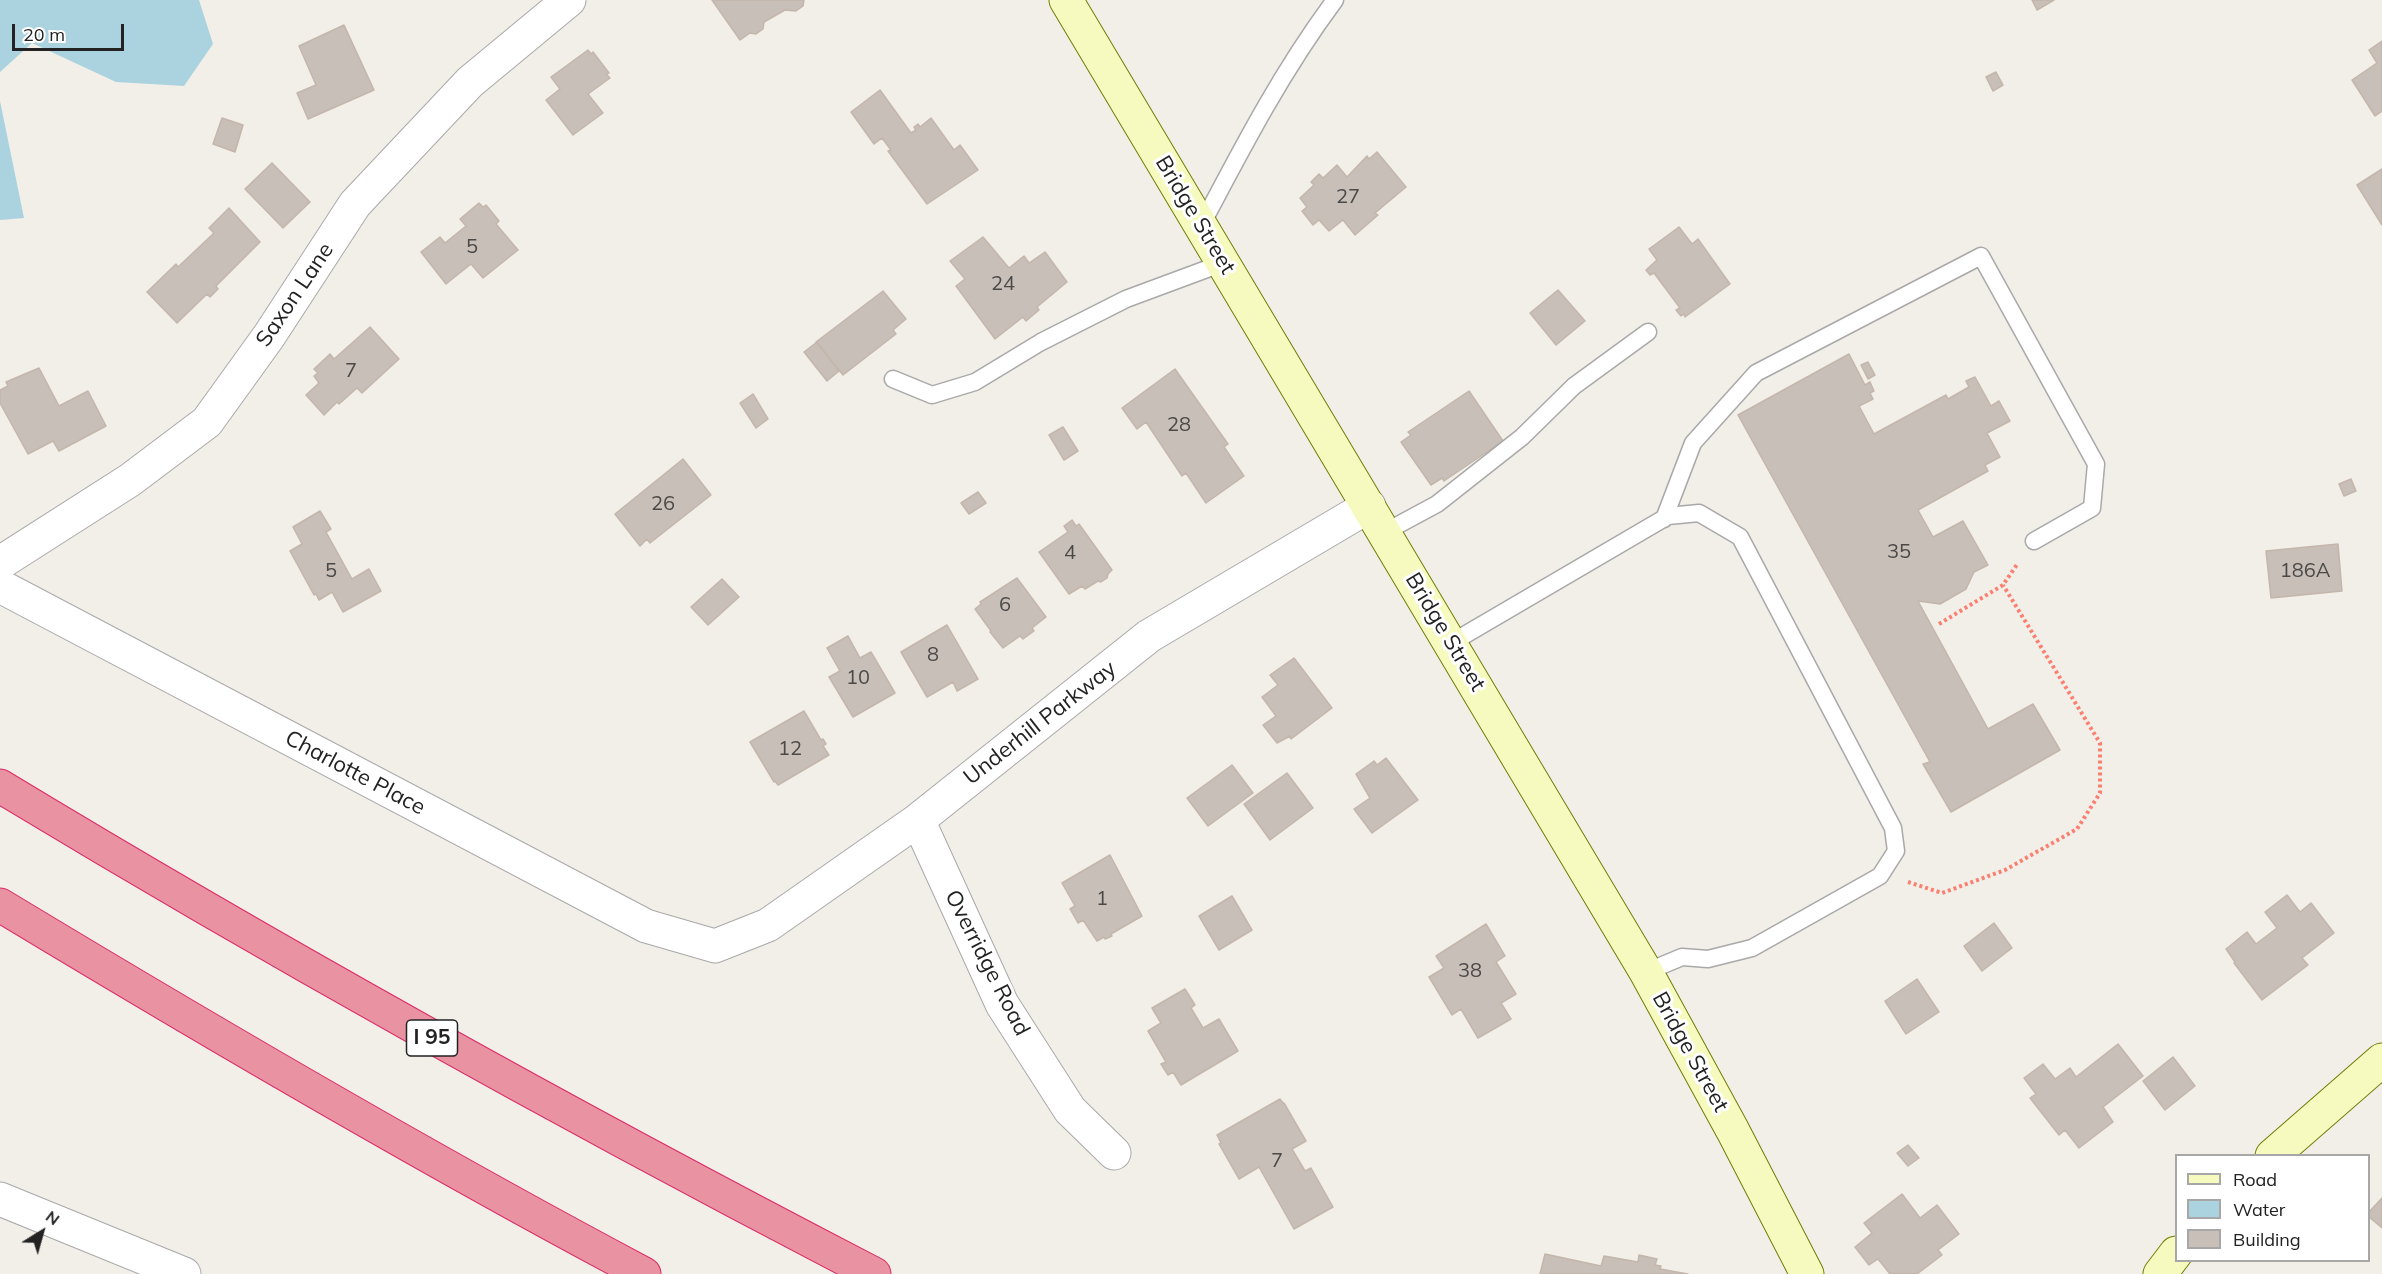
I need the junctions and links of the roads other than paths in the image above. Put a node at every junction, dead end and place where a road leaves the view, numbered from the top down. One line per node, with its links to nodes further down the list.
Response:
1 (569, 0): 11 (street, Saxon Lane)
2 (1066, 0): 4 (main road, Bridge Street)
3 (1335, 0): 4 (lane)
4 (1202, 226): 5 (main road, Bridge Street)
5 (1223, 263): 7 (lane); 8 (main road, Bridge Street)
6 (1648, 332): 8 (lane)
7 (893, 379)
8 (1377, 519): 13 (main road, Bridge Street); 15 (street, Underhill Parkway)
9 (1664, 519): 10 (lane); 13 (lane); 18 (lane)
10 (2034, 541)
11 (0, 563)
12 (0, 586): 17 (street, Charlotte Place)
13 (1451, 644): 18 (main road, Bridge Street)
14 (0, 786): 26 (highway, I 95)
15 (918, 820): 17 (street, Underhill Parkway); 20 (street, Overridge Road)
16 (0, 905): 25 (highway)
17 (716, 946)
18 (1646, 972): 27 (main road, Bridge Street)
19 (2382, 1060): 21 (main road)
20 (1114, 1154)
21 (2273, 1154)
22 (0, 1199): 24 (street)
23 (2175, 1254): 28 (main road)
24 (183, 1274)
25 (644, 1274)
26 (874, 1274)
27 (1807, 1274)
28 (2160, 1274)

